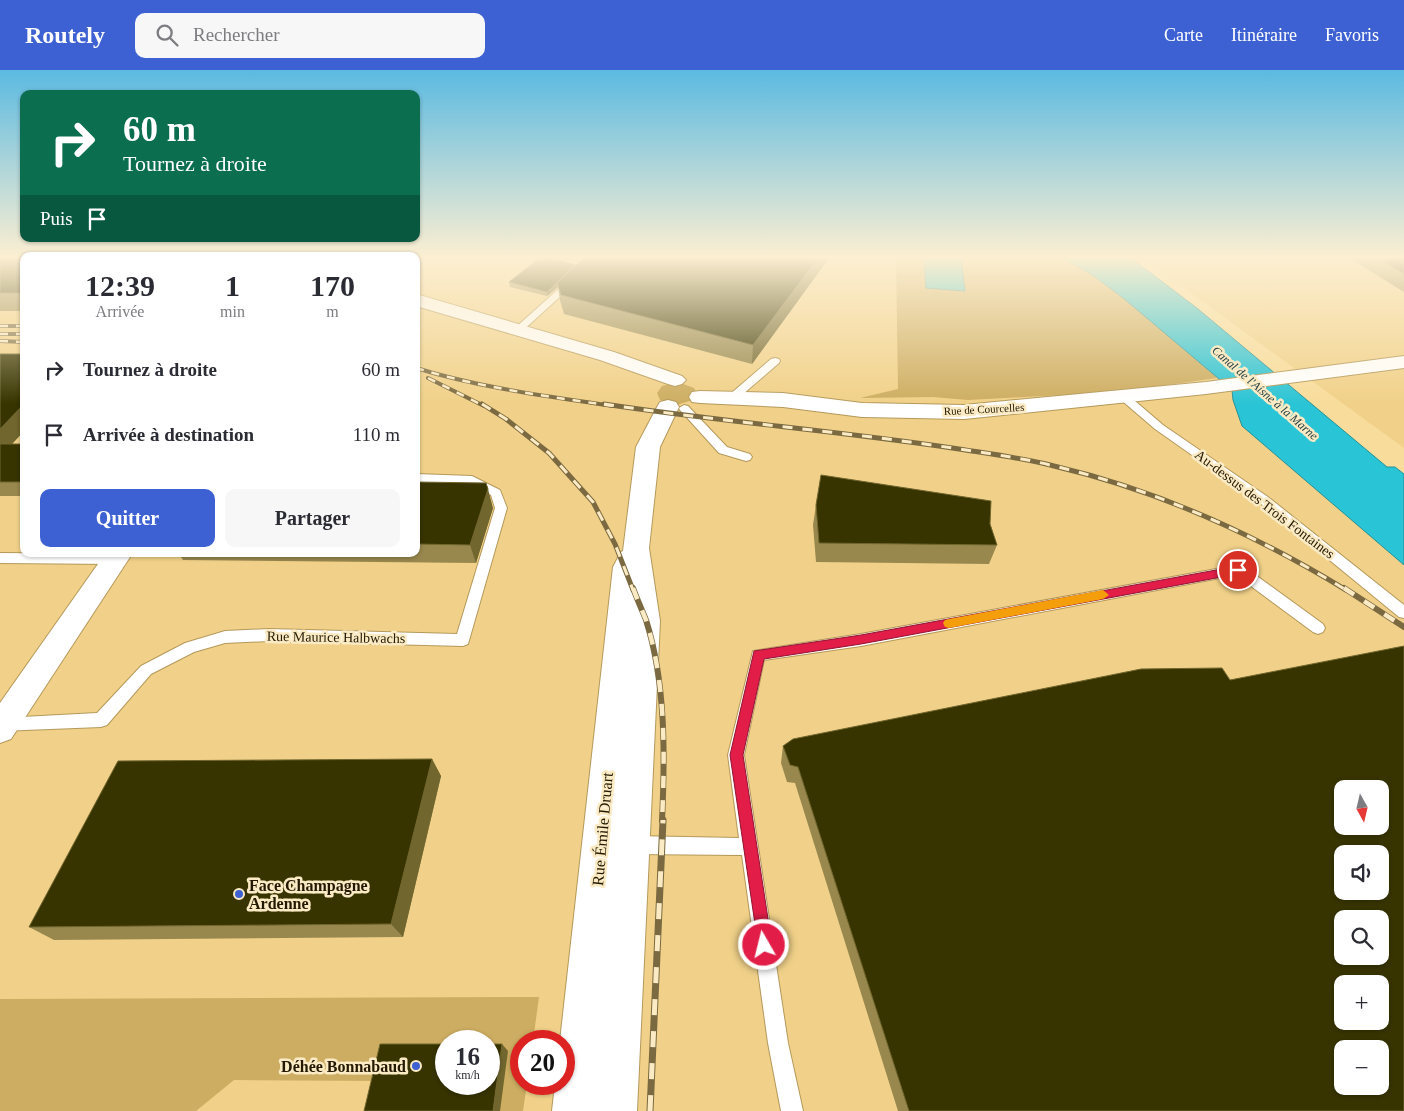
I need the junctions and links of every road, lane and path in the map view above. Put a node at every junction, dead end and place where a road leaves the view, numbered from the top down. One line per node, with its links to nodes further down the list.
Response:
1 (438, 307): 3 (street)
2 (544, 307): 3 (lane)
3 (518, 330): 4 (street)
4 (607, 356): 7 (street); 10 (street)
5 (775, 361): 9 (lane)
6 (1404, 362): 8 (street, Rue de Courcelles)
7 (675, 380): 10 (street); 10 (street)
8 (1124, 397): 9 (street, Rue de Courcelles); 15 (lane, Au-dessus des Trois Fontaines)
9 (732, 398): 10 (street, Rue de Courcelles)
10 (676, 401): 11 (lane); 18 (street, Rue Émile Druart)
11 (746, 457)
12 (420, 478): 17 (lane, Rue Maurice Halbwachs)
13 (117, 557): 14 (lane, Rue Maurice Halbwachs); 17 (street, Rue Maurice Halbwachs)
14 (0, 558)
15 (1404, 613)
16 (1318, 628): 19 (lane)
17 (1, 727)
18 (616, 845): 19 (lane); 20 (street, Rue Émile Druart); 21 (street, Rue Émile Druart)
19 (750, 847): 22 (lane)
20 (574, 1111)
21 (615, 1111)
22 (792, 1111)

